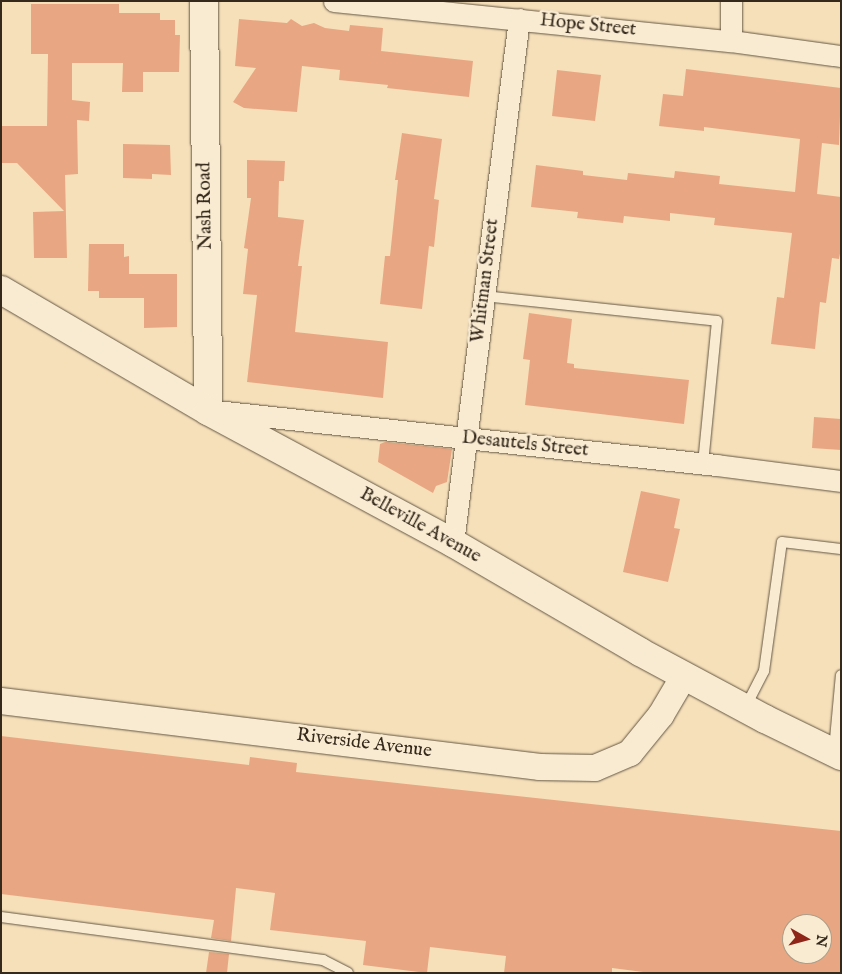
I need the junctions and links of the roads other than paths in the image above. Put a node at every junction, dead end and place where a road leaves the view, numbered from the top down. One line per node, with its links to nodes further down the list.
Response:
1 (204, 1): 10 (main road, Nash Road)
2 (334, 1): 4 (street, Hope Street)
3 (731, 1): 6 (street)
4 (473, 8): 5 (street, Hope Street)
5 (519, 20): 6 (street, Hope Street); 9 (street, Whitman Street)
6 (731, 41): 7 (street, Hope Street)
7 (841, 56)
8 (1, 290): 10 (main road, Belleville Avenue)
9 (484, 296): 11 (street, Whitman Street); 12 (lane)
10 (208, 411): 11 (street, Desautels Street); 14 (main road, Belleville Avenue)
11 (465, 439): 12 (street, Desautels Street); 14 (street, Whitman Street)
12 (702, 463): 13 (street, Desautels Street)
13 (841, 481)
14 (453, 543): 17 (main road, Belleville Avenue)
15 (841, 549): 19 (lane)
16 (841, 675): 20 (lane)
17 (684, 676): 18 (street, Riverside Avenue); 19 (main road, Belleville Avenue)
18 (1, 701)
19 (745, 708): 20 (main road, Belleville Avenue)
20 (837, 755)
21 (1, 917): 22 (lane)
22 (348, 973)

